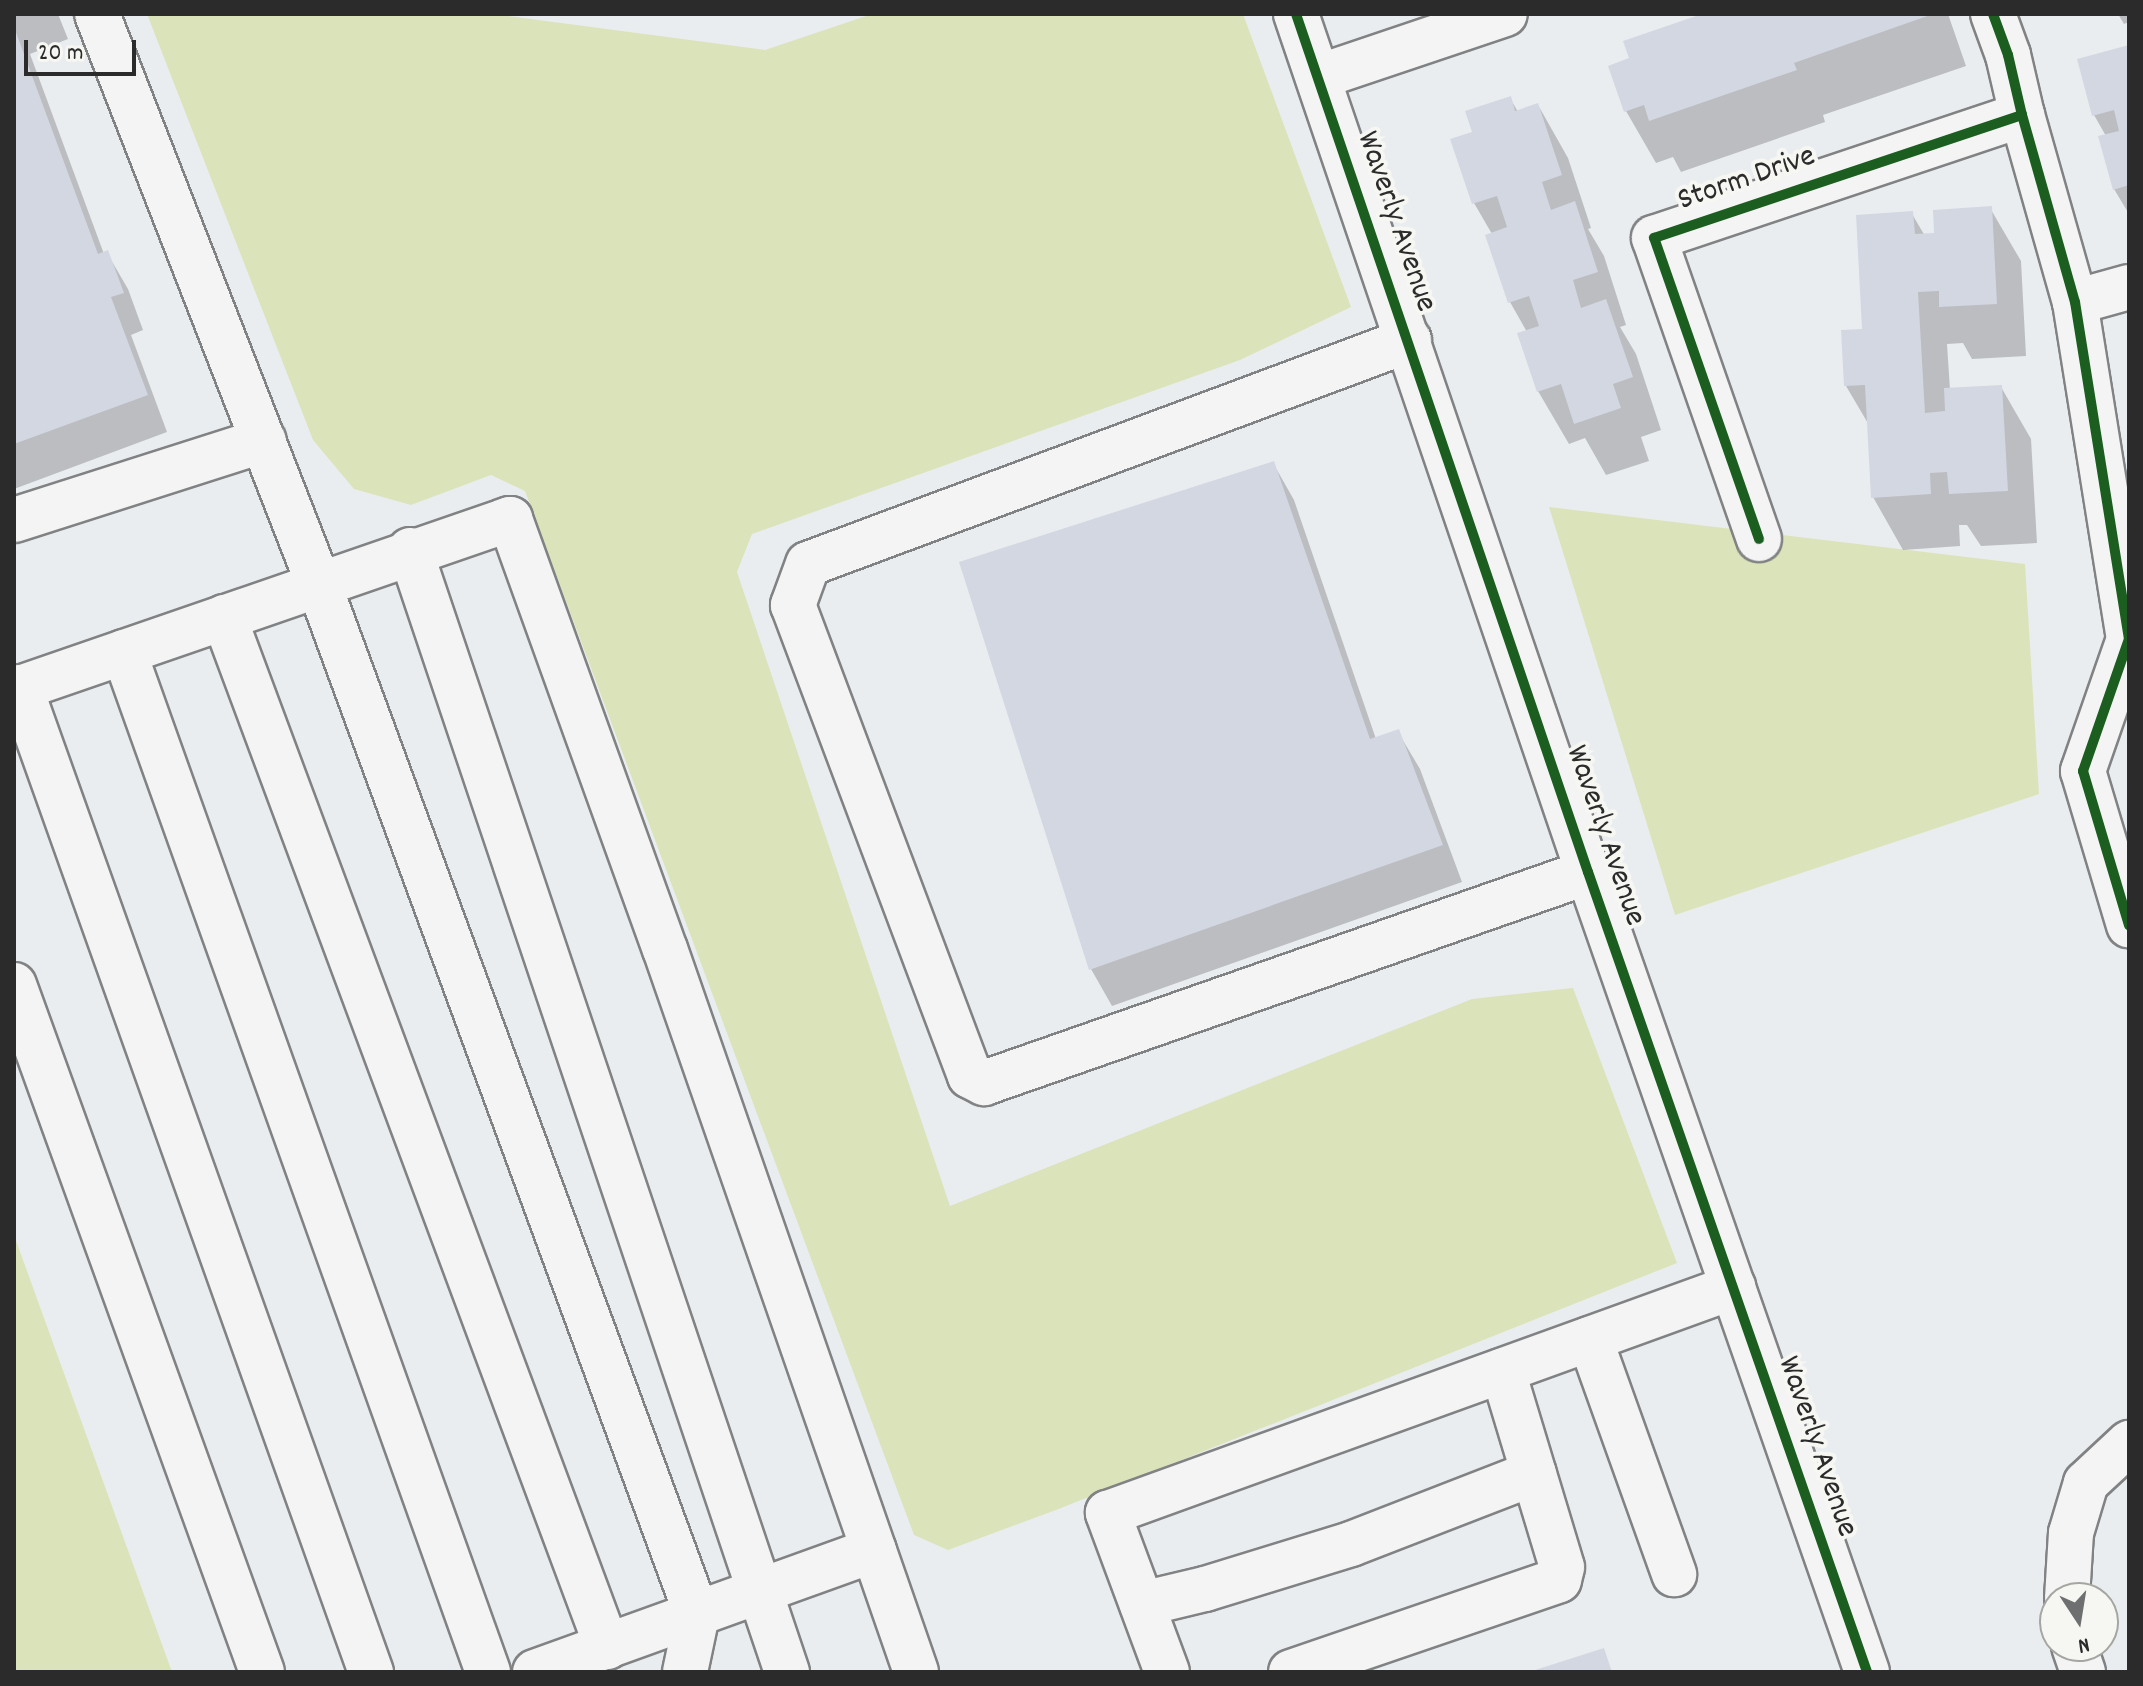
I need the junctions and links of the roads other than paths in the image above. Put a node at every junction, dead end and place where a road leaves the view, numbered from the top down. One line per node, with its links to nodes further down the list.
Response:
1 (97, 14): 10 (street)
2 (1296, 14): 5 (street, Waverly Avenue)
3 (1505, 14): 5 (street)
4 (1993, 14): 6 (street)
5 (1318, 77): 9 (street, Waverly Avenue)
6 (2022, 115): 8 (street); 12 (street, Storm Drive)
7 (2129, 287): 8 (street)
8 (2075, 302): 16 (street)
9 (1409, 340): 19 (street, Waverly Avenue); 19 (street)
10 (264, 440): 11 (street); 14 (street)
11 (14, 520)
12 (1759, 539)
13 (410, 550): 14 (street); 27 (street); 30 (street)
14 (319, 585): 15 (street); 32 (street)
15 (224, 617): 17 (street); 33 (street)
16 (2129, 639): 20 (street)
17 (124, 652): 18 (street); 36 (street)
18 (17, 688): 35 (street)
19 (1588, 872): 22 (street, Waverly Avenue)
20 (2129, 925)
21 (14, 985): 34 (street)
22 (1733, 1287): 23 (street); 43 (street, Waverly Avenue)
23 (1590, 1339): 24 (street); 28 (street)
24 (1503, 1371): 26 (street); 31 (street)
25 (2129, 1443): 29 (street)
26 (1534, 1473): 31 (street); 42 (street)
27 (874, 1550): 30 (street); 40 (street)
28 (1674, 1574)
29 (2068, 1582)
30 (762, 1590): 32 (street); 39 (street)
31 (1142, 1604): 41 (street)
32 (697, 1615): 33 (street); 38 (street)
33 (607, 1647): 37 (street)
34 (262, 1672)
35 (371, 1672)
36 (488, 1672)
37 (535, 1672)
38 (685, 1672)
39 (787, 1672)
40 (916, 1672)
41 (1167, 1672)
42 (1291, 1672)
43 (1867, 1672)

